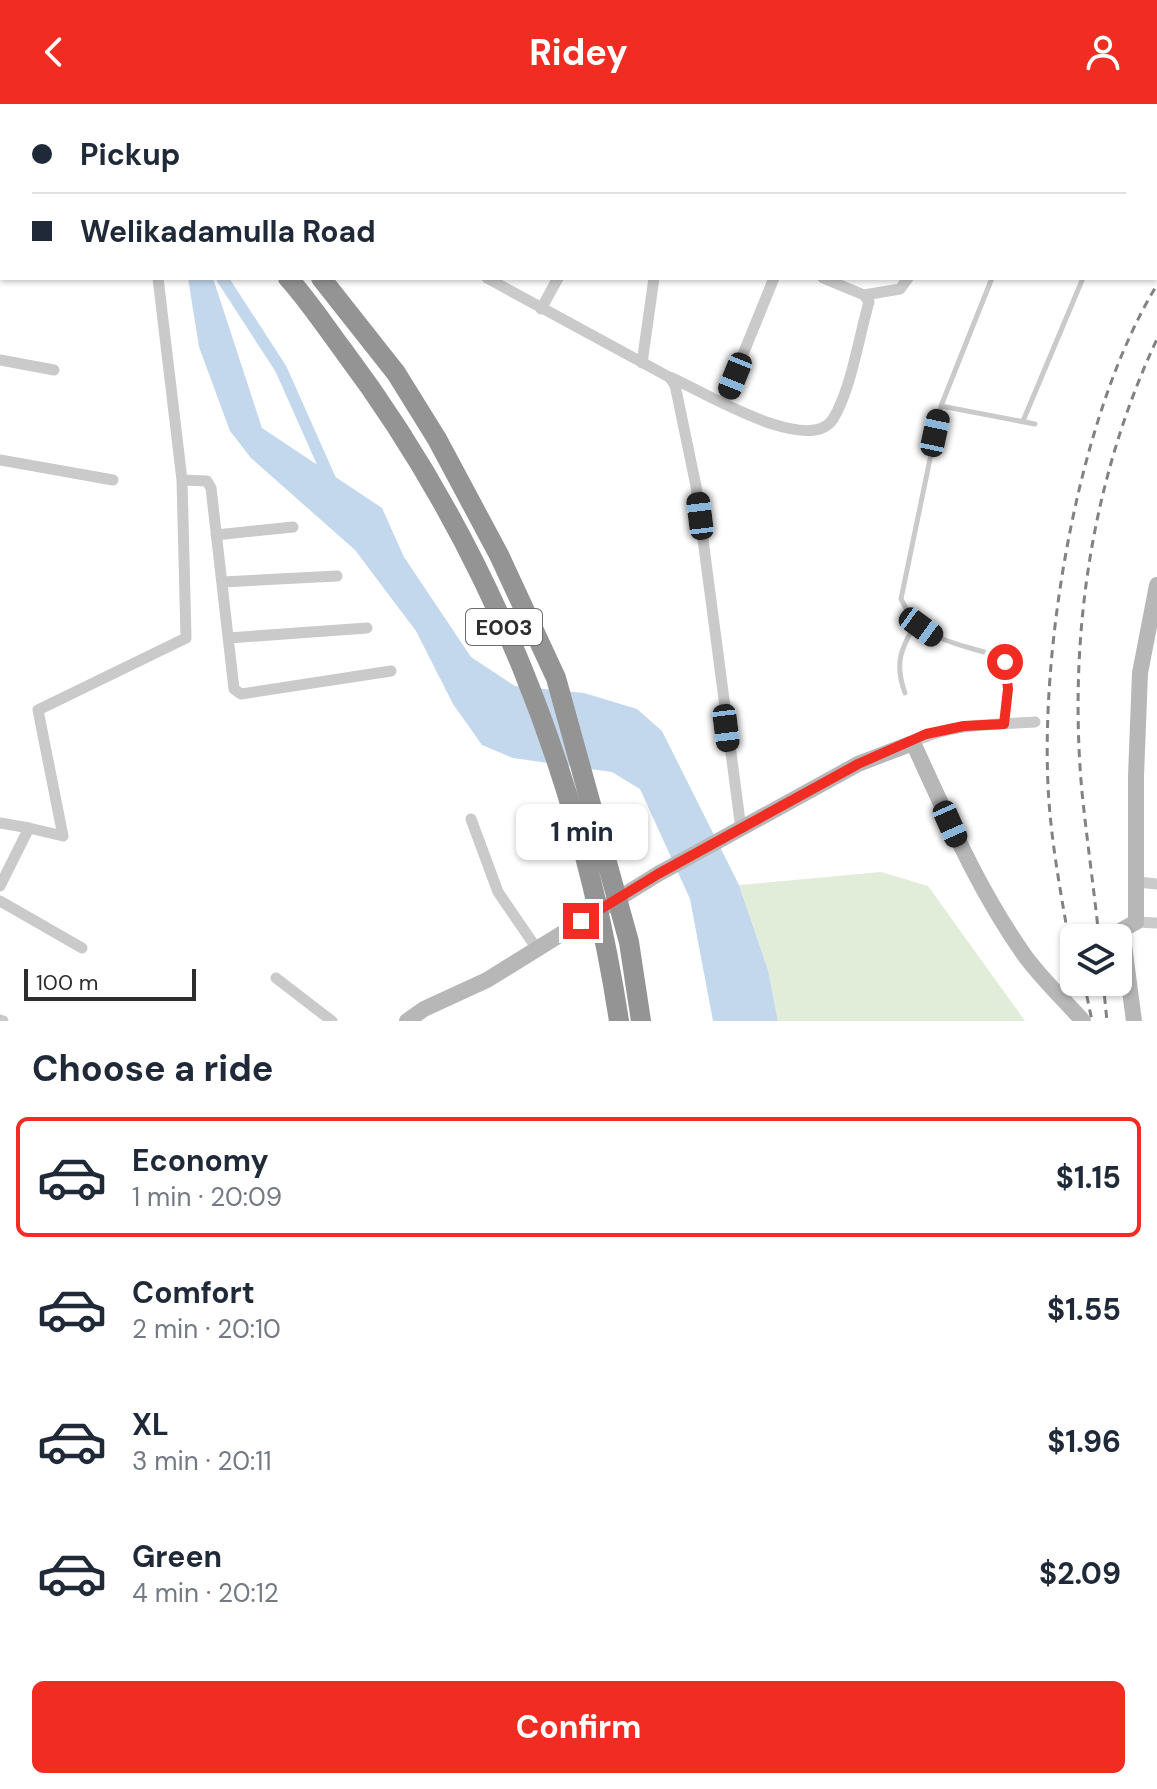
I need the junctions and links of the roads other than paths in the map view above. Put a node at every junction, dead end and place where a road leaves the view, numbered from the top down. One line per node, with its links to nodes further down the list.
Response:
1 (158, 280): 24 (street)
2 (290, 280): 53 (highway, E003, bridge)
3 (323, 280): 54 (highway, E003, bridge)
4 (490, 280): 13 (street)
5 (557, 280): 13 (street)
6 (654, 280): 15 (street)
7 (773, 280): 18 (street)
8 (828, 280): 12 (street)
9 (907, 280): 12 (street)
10 (991, 280): 19 (lane)
11 (1082, 280): 20 (lane)
12 (864, 295): 18 (street)
13 (541, 309): 15 (street)
14 (0, 360): 16 (street)
15 (642, 363): 17 (street)
16 (54, 370)
17 (669, 377): 18 (street); 41 (street)
18 (724, 401)
19 (941, 406): 20 (lane); 30 (lane)
20 (1023, 421): 21 (lane)
21 (1035, 424)
22 (0, 460): 23 (street)
23 (113, 480)
24 (182, 480): 26 (street); 40 (street)
25 (293, 527): 26 (street)
26 (216, 535): 28 (street)
27 (337, 576): 28 (street)
28 (222, 582): 32 (street)
29 (1157, 585): 42 (street)
30 (916, 622): 34 (lane); 36 (lane)
31 (367, 628): 32 (street)
32 (228, 638): 33 (street)
33 (391, 671)
34 (905, 693)
35 (1035, 722): 36 (street)
36 (1004, 724): 37 (street)
37 (910, 744): 41 (street); 55 (street)
38 (471, 819): 49 (street)
39 (0, 823): 40 (street)
40 (29, 828): 44 (street)
41 (741, 829): 49 (street)
42 (1137, 882): 43 (street); 46 (street)
43 (1157, 884)
44 (0, 886)
45 (0, 901): 48 (street)
46 (1136, 922): 47 (street); 56 (street)
47 (1157, 923)
48 (82, 948)
49 (537, 949): 52 (street)
50 (276, 978): 51 (street)
51 (332, 1021)
52 (407, 1021)
53 (619, 1021)
54 (641, 1021)
55 (1083, 1021)
56 (1134, 1021)

